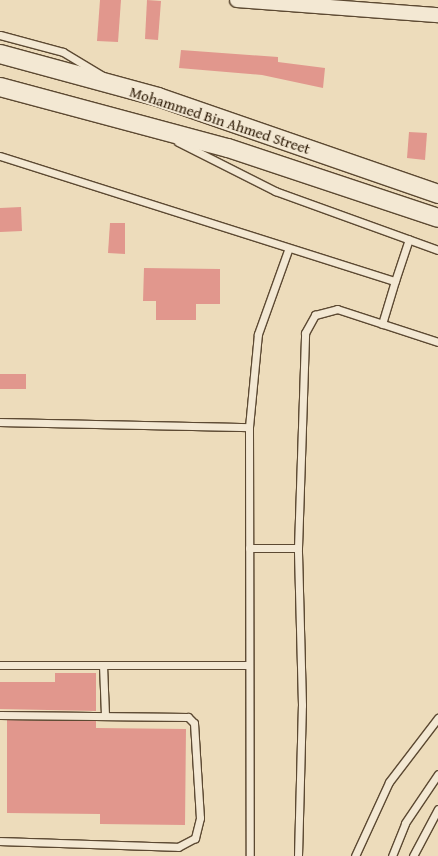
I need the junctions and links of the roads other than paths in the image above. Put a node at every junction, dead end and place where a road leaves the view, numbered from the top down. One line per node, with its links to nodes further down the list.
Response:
1 (237, 0): 2 (street)
2 (438, 15)
3 (0, 35): 5 (lane)
4 (0, 54): 5 (street, Mohammed Bin Ahmed Street)
5 (115, 86): 9 (street, Mohammed Bin Ahmed Street)
6 (0, 88): 7 (street, Mohammed Bin Ahmed Street)
7 (152, 127): 10 (street, Mohammed Bin Ahmed Street); 11 (lane)
8 (0, 156): 12 (lane)
9 (438, 194)
10 (438, 218)
11 (409, 240): 13 (lane); 14 (lane)
12 (288, 250): 14 (lane); 18 (lane)
13 (438, 250)
14 (395, 281): 15 (lane)
15 (382, 324): 16 (lane); 20 (lane)
16 (438, 342)
17 (0, 422): 18 (lane)
18 (249, 427): 19 (lane)
19 (249, 548): 20 (lane); 23 (lane)
20 (298, 548): 32 (lane)
21 (0, 665): 22 (lane)
22 (103, 665): 23 (lane); 25 (lane)
23 (249, 665): 31 (lane)
24 (0, 715): 25 (lane)
25 (105, 715): 30 (lane)
26 (438, 718): 33 (lane)
27 (438, 774): 34 (lane)
28 (438, 809): 35 (lane)
29 (0, 841): 30 (lane)
30 (134, 852)
31 (250, 856)
32 (298, 856)
33 (355, 856)
34 (392, 856)
35 (413, 856)

